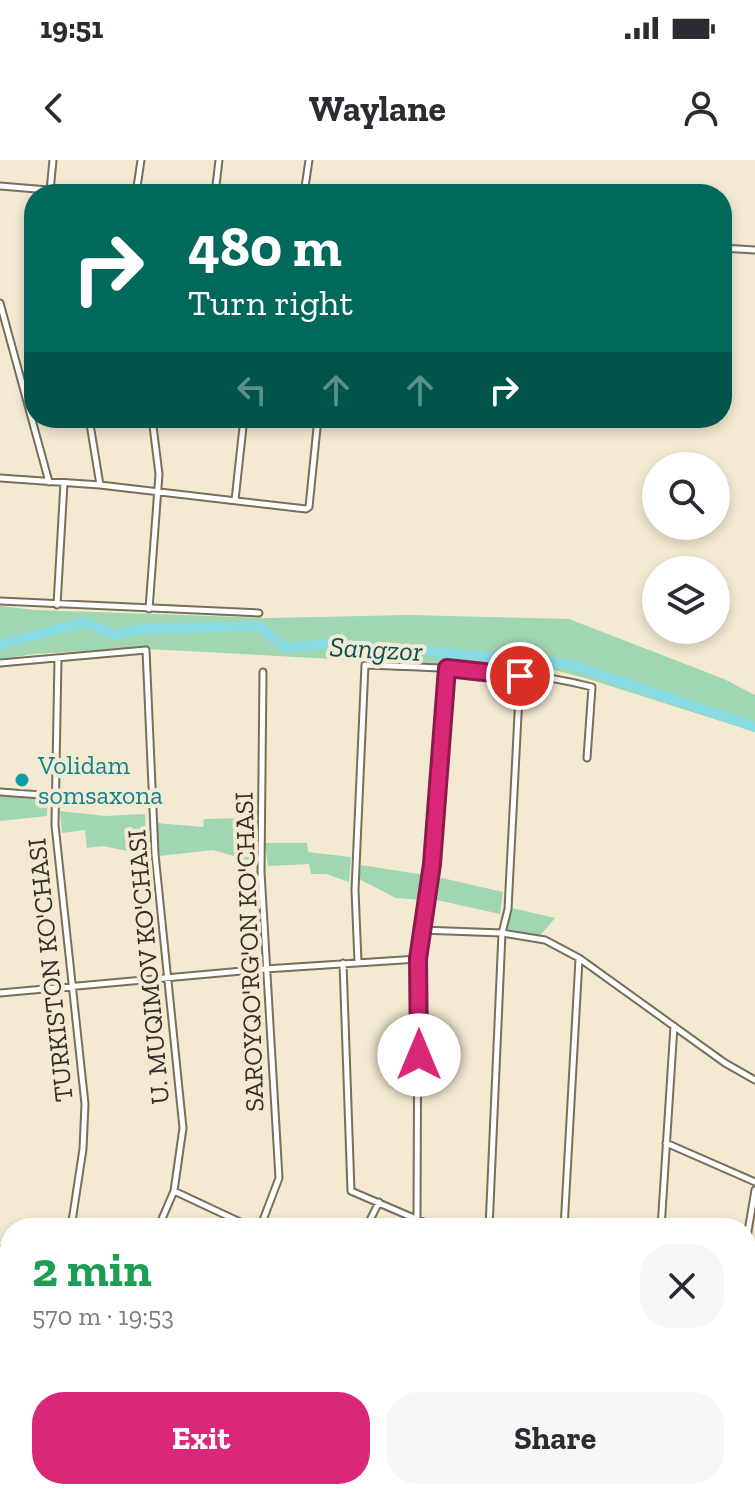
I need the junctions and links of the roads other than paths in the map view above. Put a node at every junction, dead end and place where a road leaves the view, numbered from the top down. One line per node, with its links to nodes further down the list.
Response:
1 (53, 160): 5 (street)
2 (141, 160): 6 (street)
3 (219, 160): 7 (street)
4 (309, 160): 8 (street)
5 (48, 184)
6 (137, 184)
7 (216, 184)
8 (305, 184)
9 (0, 186): 10 (street)
10 (24, 189)
11 (732, 249): 12 (street)
12 (755, 250)
13 (0, 303): 14 (street)
14 (24, 391)
15 (34, 428): 21 (street)
16 (91, 428): 23 (street)
17 (153, 428): 24 (street)
18 (243, 428): 25 (street)
19 (317, 428): 25 (street)
20 (0, 478): 21 (street)
21 (49, 482): 22 (street)
22 (64, 483): 23 (street); 27 (street)
23 (100, 485): 24 (street)
24 (156, 493): 25 (street); 28 (street)
25 (235, 500)
26 (0, 601): 27 (street)
27 (57, 605): 28 (street)
28 (149, 609): 29 (street)
29 (259, 613)
30 (58, 658): 31 (street); 37 (street, TURKISTON KO'CHASI); 45 (street, U. MUQIMOV KO'CHASI)
31 (0, 663)
32 (447, 668): 34 (street); 38 (street); 42 (street)
33 (263, 672): 44 (street, SAROYQO'RG'ON KO'CHASI)
34 (520, 676): 35 (street); 39 (street)
35 (587, 758)
36 (0, 792): 37 (street)
37 (55, 796): 46 (street, TURKISTON KO'CHASI)
38 (421, 930): 39 (street); 41 (street)
39 (502, 933): 40 (street); 62 (street)
40 (579, 958): 48 (street); 63 (street)
41 (418, 959): 42 (street); 61 (street)
42 (358, 962): 43 (street)
43 (343, 963): 44 (street); 54 (street)
44 (265, 969): 45 (street); 58 (street, SAROYQO'RG'ON KO'CHASI)
45 (168, 978): 46 (street); 53 (street, U. MUQIMOV KO'CHASI)
46 (72, 986): 47 (street); 55 (street, TURKISTON KO'CHASI)
47 (0, 993)
48 (674, 1025): 49 (street); 50 (street)
49 (755, 1080)
50 (666, 1143): 51 (street); 64 (street)
51 (755, 1182)
52 (755, 1190): 65 (street)
53 (174, 1191): 56 (street, U. MUQIMOV KO'CHASI); 57 (street)
54 (379, 1202): 59 (street); 60 (street)
55 (73, 1218)
56 (162, 1218)
57 (232, 1218)
58 (264, 1218)
59 (371, 1218)
60 (413, 1218)
61 (417, 1218)
62 (489, 1218)
63 (565, 1218)
64 (662, 1218)
65 (750, 1218)

